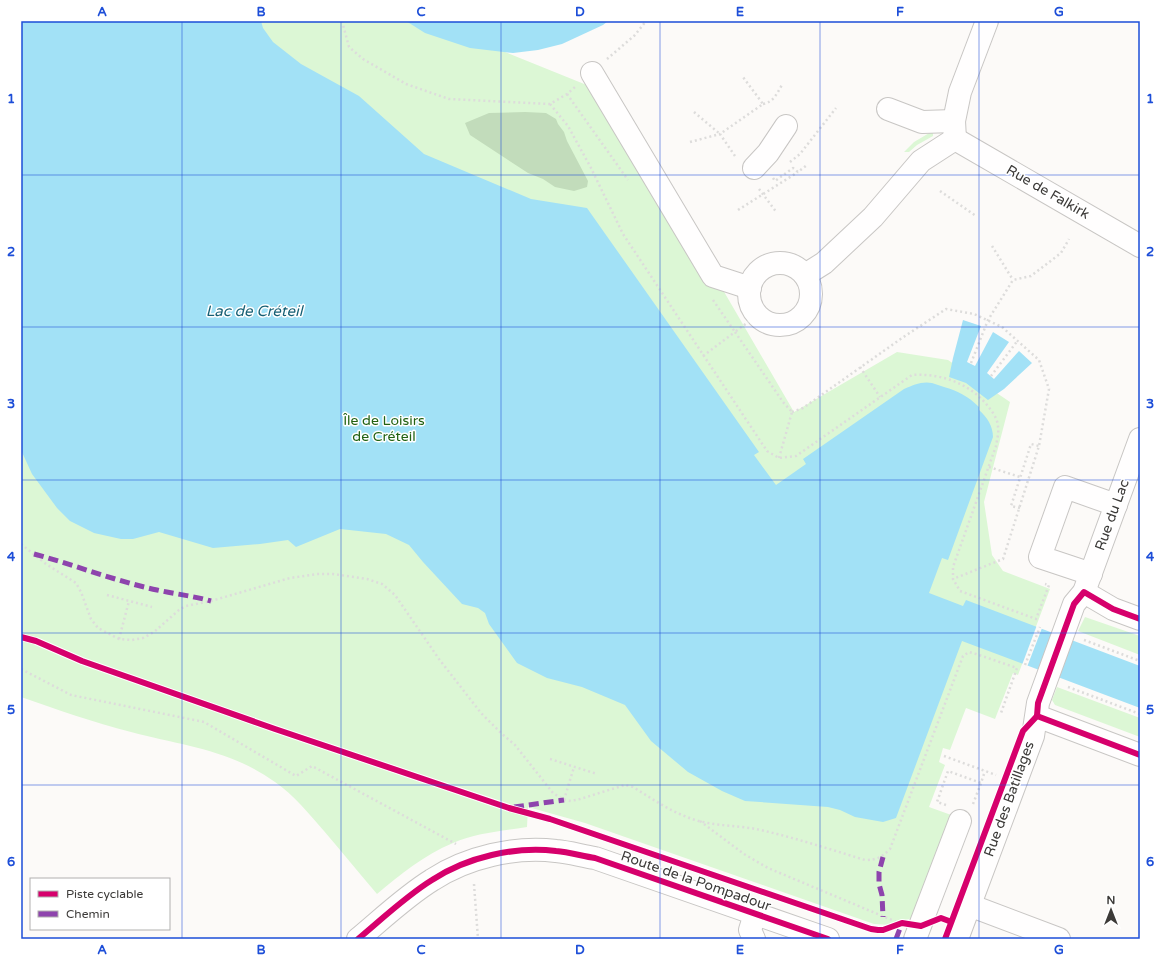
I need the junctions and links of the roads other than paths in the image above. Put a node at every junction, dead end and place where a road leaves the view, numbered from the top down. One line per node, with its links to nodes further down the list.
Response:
1 (987, 21): 5 (street)
2 (592, 73): 9 (street)
3 (888, 109): 5 (street)
4 (786, 126): 6 (street)
5 (955, 130): 7 (street, Rue de Falkirk); 8 (street)
6 (763, 172)
7 (1140, 246)
8 (805, 275): 9 (street); 9 (street)
9 (750, 288)
10 (1140, 439): 11 (street, Rue du Lac)
11 (1130, 484): 12 (street, Rue du Lac); 12 (street)
12 (1088, 583): 13 (street); 14 (street, Rue des Batillages)
13 (1140, 619)
14 (1037, 716): 15 (street); 17 (street, Rue des Batillages)
15 (1140, 755)
16 (960, 811): 19 (street)
17 (969, 906): 23 (street, Rue des Batillages); 24 (street)
18 (756, 914): 20 (street, Route de la Pompadour); 21 (street); 22 (street, Route de la Pompadour)
19 (908, 931)
20 (358, 939)
21 (754, 939)
22 (828, 939)
23 (957, 939)
24 (1059, 939)

